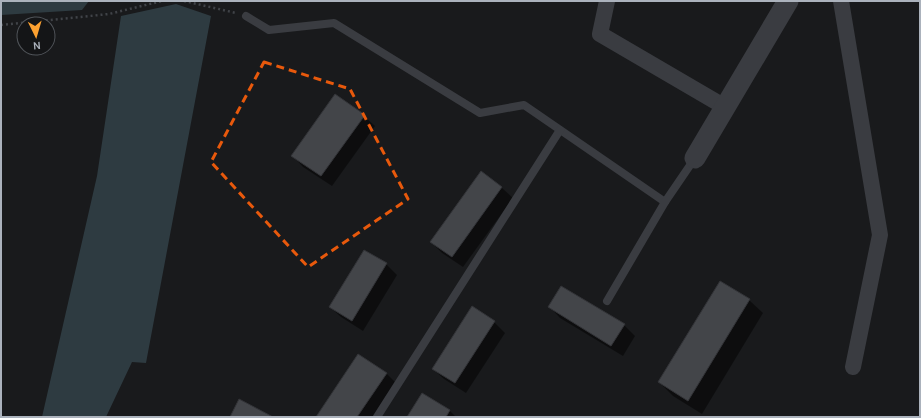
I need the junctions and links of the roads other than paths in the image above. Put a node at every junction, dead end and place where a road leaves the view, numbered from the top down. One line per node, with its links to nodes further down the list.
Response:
1 (607, 1): 5 (street)
2 (788, 1): 5 (street)
3 (841, 1): 10 (street)
4 (246, 16): 6 (lane)
5 (725, 108): 7 (street)
6 (560, 130): 8 (lane); 11 (lane)
7 (695, 158): 8 (lane)
8 (665, 202): 9 (lane)
9 (607, 301)
10 (853, 367)
11 (377, 417)

